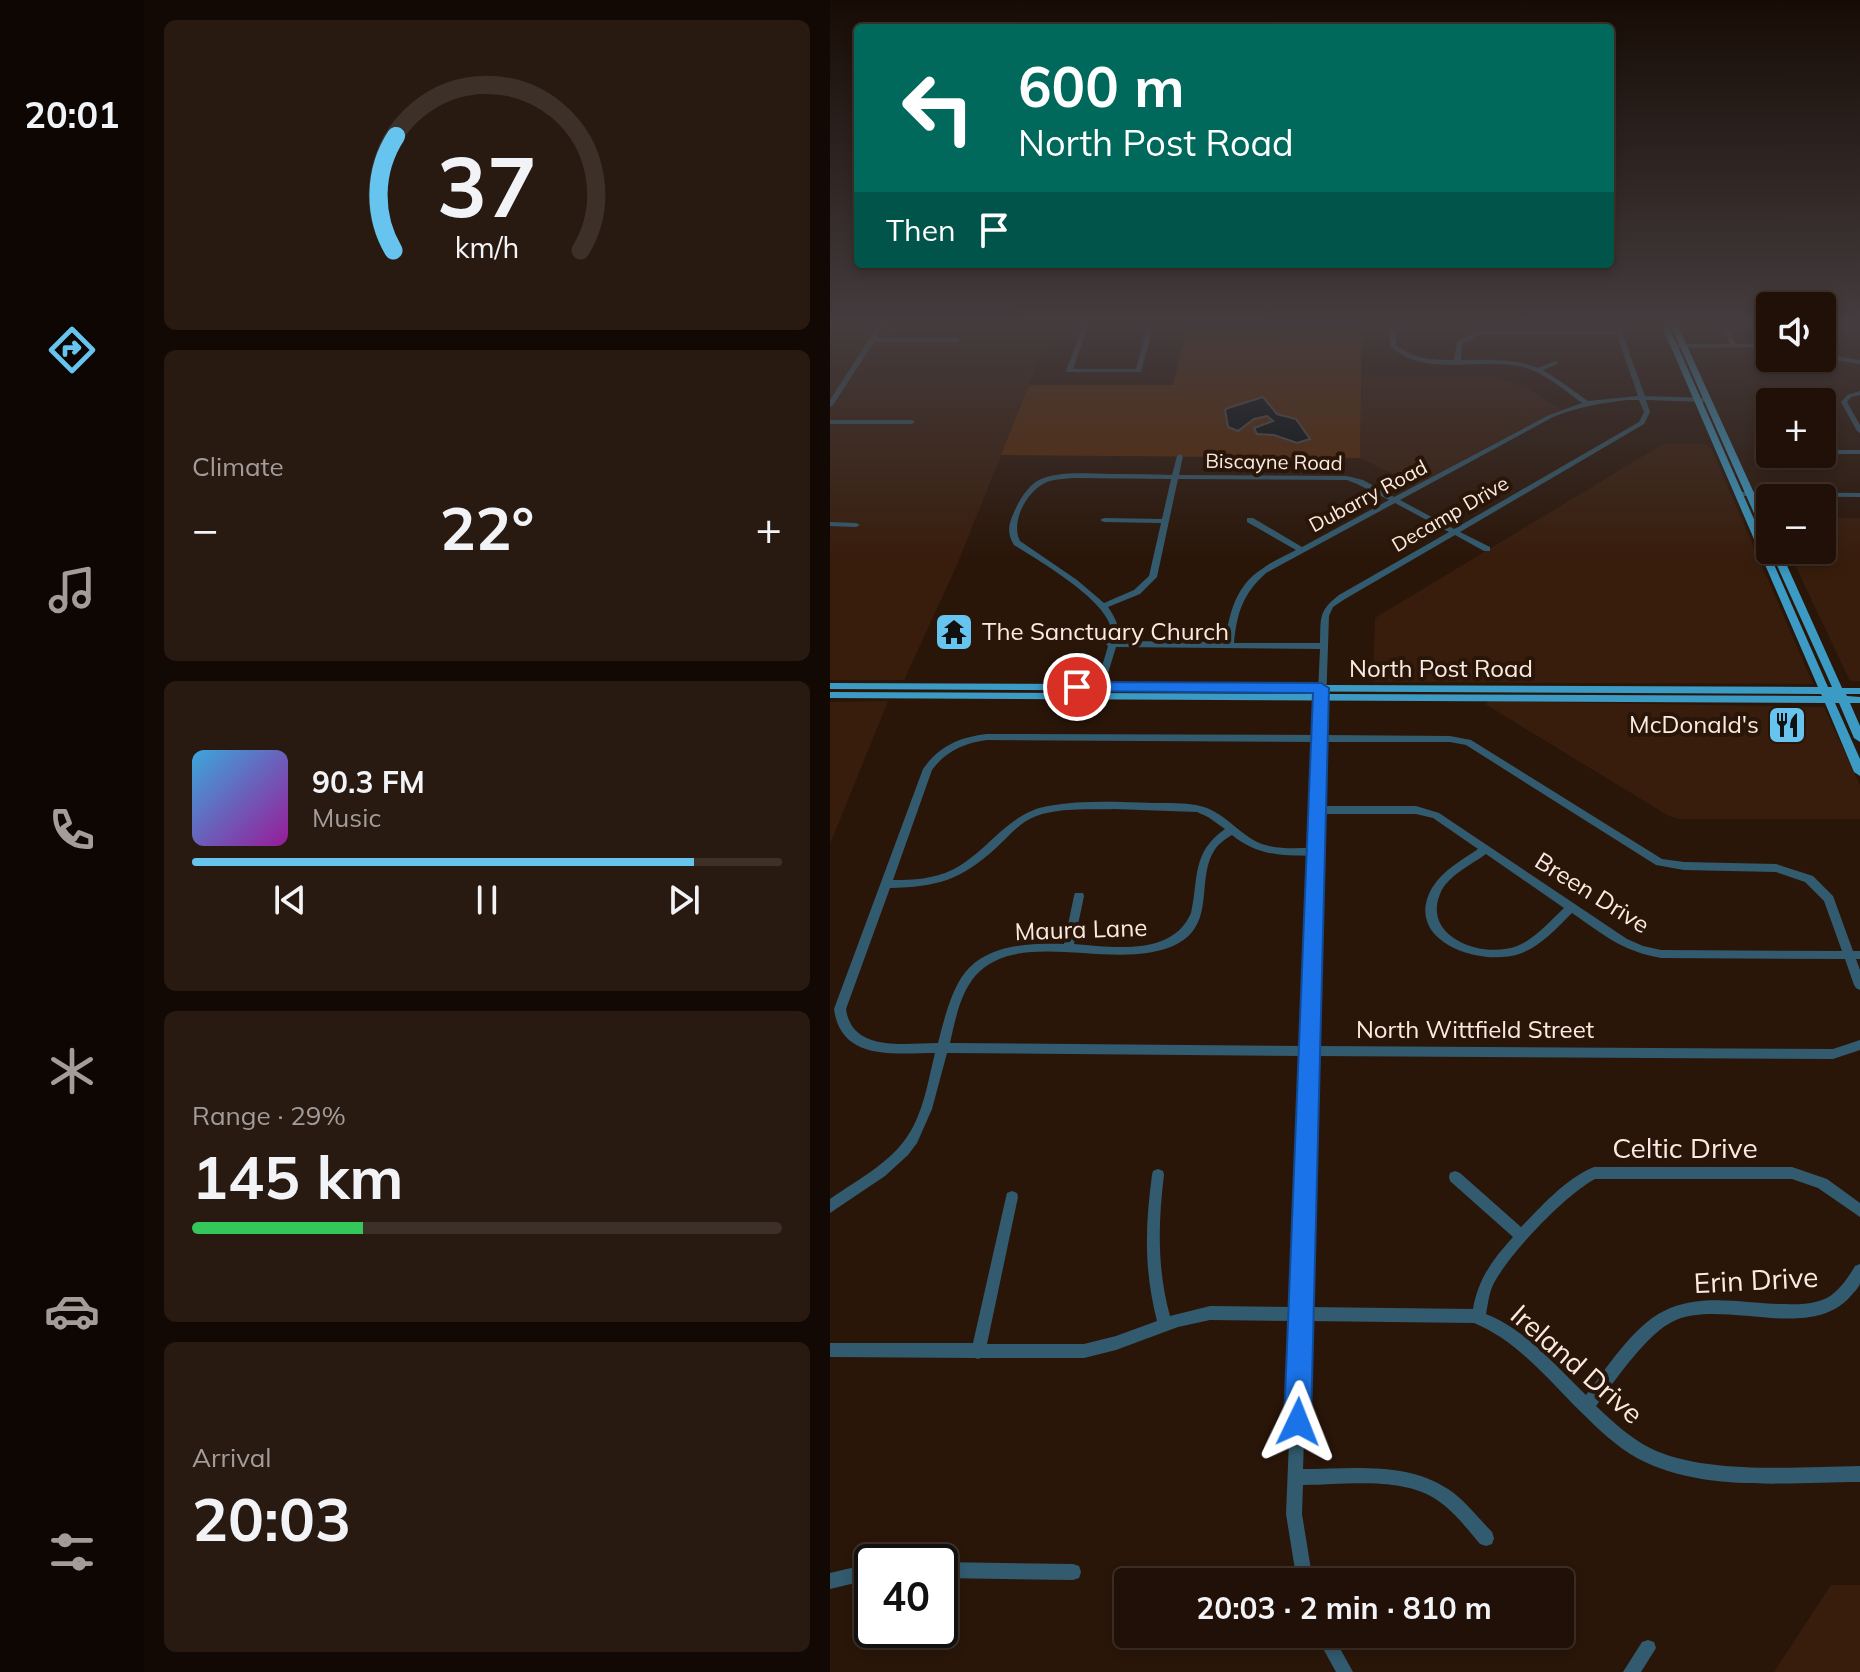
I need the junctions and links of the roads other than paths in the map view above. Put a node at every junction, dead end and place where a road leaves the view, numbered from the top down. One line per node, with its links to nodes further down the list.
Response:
1 (1584, 402): 6 (street)
2 (1609, 402): 6 (street, Dubarry Road)
3 (1644, 402): 23 (street, Decamp Drive)
4 (1703, 402): 14 (main road)
5 (1847, 402): 9 (street)
6 (1587, 404): 16 (street, Dubarry Road)
7 (830, 422): 8 (street)
8 (912, 422)
9 (1859, 429)
10 (1836, 452): 11 (street)
11 (1860, 452)
12 (1180, 456): 13 (street)
13 (1176, 477): 16 (street, Biscayne Road); 20 (street); 27 (street, Biscayne Road)
14 (1744, 494): 15 (street); 17 (main road); 36 (main road)
15 (1860, 495)
16 (1393, 500): 23 (street, Biscayne Road); 25 (street, Dubarry Road)
17 (1756, 514)
18 (1104, 520): 20 (street)
19 (1250, 520): 25 (street)
20 (1166, 521): 27 (street)
21 (830, 524): 22 (street)
22 (856, 525)
23 (1454, 531): 24 (street, Biscayne Road); 30 (street, Decamp Drive)
24 (1487, 549)
25 (1302, 550): 29 (street, Dubarry Road)
26 (1781, 564): 37 (main road)
27 (1104, 606): 28 (street)
28 (1110, 644): 29 (street); 33 (street)
29 (1229, 645): 30 (street)
30 (1323, 646): 34 (street, Decamp Drive)
31 (830, 686): 33 (main road, North Post Road)
32 (1860, 691): 37 (main road, North Post Road)
33 (1098, 692): 34 (main road, North Post Road); 35 (main road, North Post Road)
34 (1321, 693): 36 (main road, North Post Road); 40 (street, Decamp Drive)
35 (830, 695)
36 (1826, 696): 37 (main road, North Post Road); 41 (main road)
37 (1841, 696): 38 (main road, North Post Road); 39 (main road)
38 (1860, 700)
39 (1860, 738)
40 (1320, 739): 42 (street, Decamp Drive); 46 (street); 50 (street)
41 (1860, 772)
42 (1319, 810): 44 (street, Breen Drive); 45 (street, Decamp Drive)
43 (1233, 829): 45 (street); 46 (street); 49 (street, Maura Lane)
44 (1486, 848): 48 (street, Breen Drive); 48 (street)
45 (1317, 852): 54 (street, Decamp Drive)
46 (885, 884): 53 (street, North Wittfield Street)
47 (1079, 896): 49 (street)
48 (1572, 907): 50 (street, Breen Drive)
49 (1068, 949): 53 (street, Maura Lane)
50 (1854, 955): 51 (street)
51 (1860, 985)
52 (1860, 1045): 54 (street, North Wittfield Street)
53 (944, 1048): 54 (street, North Wittfield Street); 58 (street)
54 (1309, 1051): 62 (street, Decamp Drive)
55 (1158, 1175): 64 (street)
56 (1455, 1177): 60 (street)
57 (1012, 1197): 66 (street)
58 (830, 1207)
59 (1860, 1211): 60 (street, Celtic Drive)
60 (1523, 1237): 63 (street, Celtic Drive)
61 (1860, 1271): 67 (street, Erin Drive)
62 (1301, 1313): 63 (street, Ireland Drive); 64 (street, Ireland Drive); 69 (street, Decamp Drive)
63 (1479, 1317): 67 (street, Ireland Drive)
64 (1165, 1323): 66 (street, Ireland Drive)
65 (830, 1350): 66 (street, Ireland Drive)
66 (978, 1352)
67 (1586, 1407): 68 (street, Ireland Drive)
68 (1860, 1474)
69 (1296, 1477): 70 (street); 71 (street, Decamp Drive)
70 (1486, 1538)
71 (1303, 1568)
72 (958, 1570): 73 (street)
73 (1073, 1572)
74 (854, 1575): 75 (street)
75 (830, 1581)
76 (1331, 1648): 78 (street)
77 (1648, 1648): 79 (street)
78 (1345, 1672)
79 (1631, 1672)

